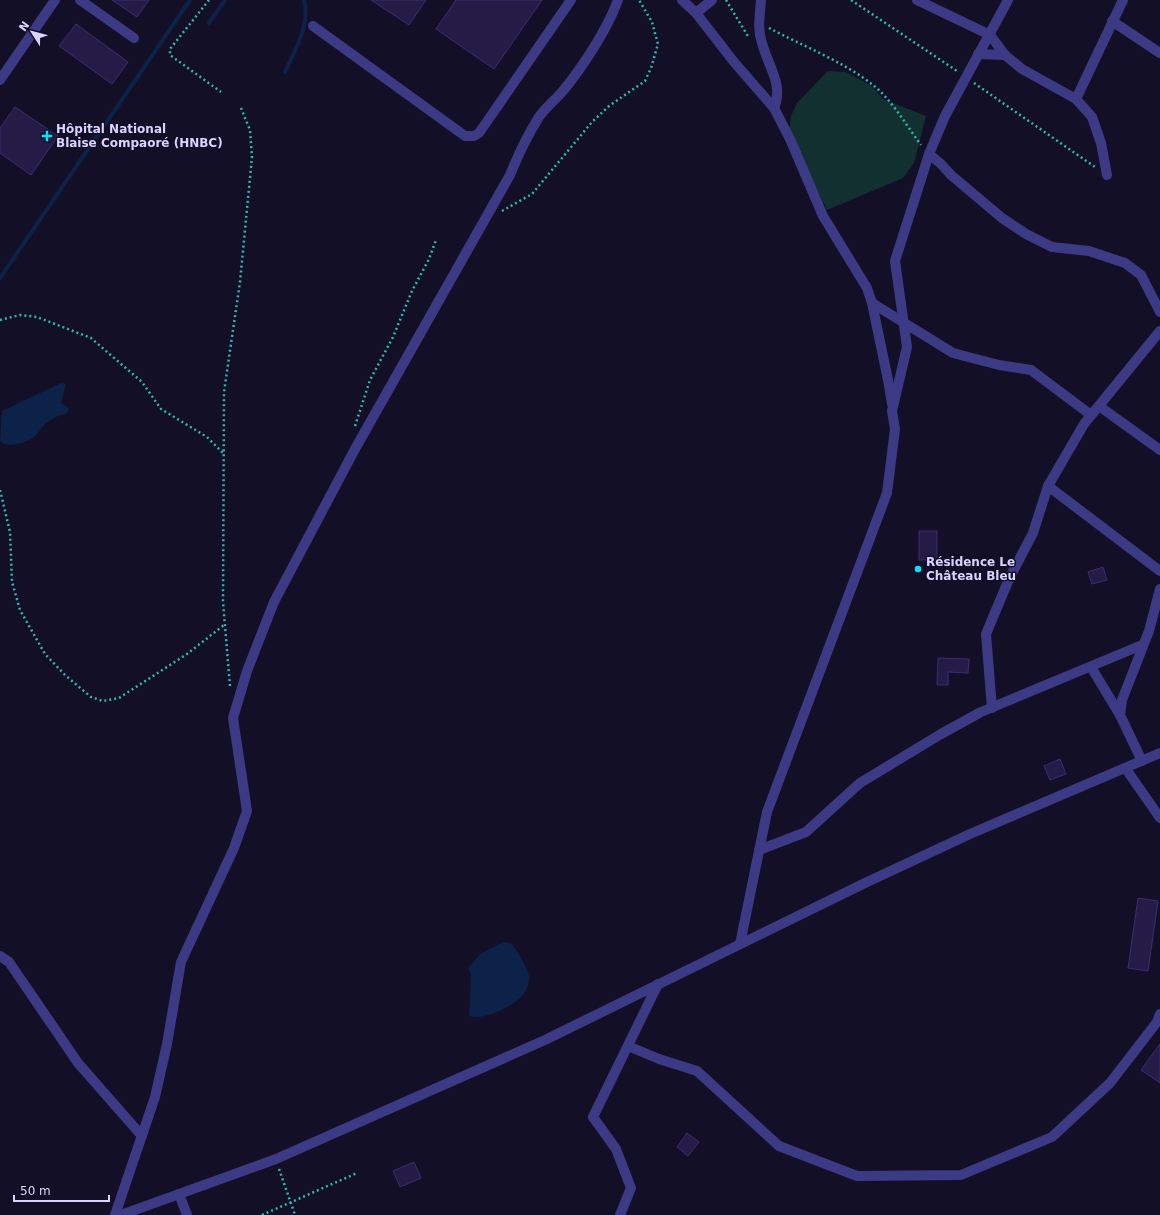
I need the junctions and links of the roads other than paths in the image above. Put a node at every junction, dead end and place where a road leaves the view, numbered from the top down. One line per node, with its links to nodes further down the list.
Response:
1 (55, 0): 19 (street)
2 (80, 0): 15 (street)
3 (571, 0): 13 (street)
4 (618, 0): 49 (street)
5 (682, 0): 11 (street)
6 (712, 0): 11 (street)
7 (761, 0): 21 (street)
8 (917, 0): 14 (street)
9 (1008, 0): 14 (street)
10 (1123, 0): 12 (street)
11 (696, 13): 21 (street)
12 (1112, 21): 16 (street); 20 (street)
13 (313, 26)
14 (990, 35): 17 (street); 18 (street)
15 (134, 38)
16 (1160, 53)
17 (978, 54): 18 (street); 22 (street)
18 (1006, 55): 20 (street)
19 (0, 80)
20 (1076, 99): 23 (street)
21 (774, 108): 24 (street)
22 (929, 154): 25 (street); 26 (street)
23 (1107, 175)
24 (872, 303): 26 (street); 29 (street)
25 (1160, 312)
26 (904, 323): 29 (street); 30 (street)
27 (1160, 331): 28 (street)
28 (1099, 406): 30 (street); 31 (street)
29 (892, 411): 43 (street)
30 (1091, 415): 32 (street)
31 (1160, 450)
32 (1048, 486): 33 (street); 37 (street)
33 (1160, 571)
34 (1160, 589): 35 (street)
35 (1142, 645): 36 (street); 38 (street)
36 (1091, 667): 37 (street); 38 (street)
37 (992, 708): 43 (street)
38 (1120, 715): 40 (street)
39 (1160, 753): 40 (street)
40 (1142, 761): 41 (street)
41 (1126, 769): 42 (street); 44 (street)
42 (1160, 818)
43 (759, 850): 44 (street)
44 (740, 944): 46 (street)
45 (0, 956): 49 (street)
46 (658, 984): 48 (street); 50 (street)
47 (1159, 1020): 48 (street)
48 (628, 1046): 54 (street)
49 (142, 1136): 51 (street)
50 (179, 1194): 52 (street); 53 (street)
51 (115, 1215)
52 (121, 1215)
53 (186, 1215)
54 (620, 1215)

